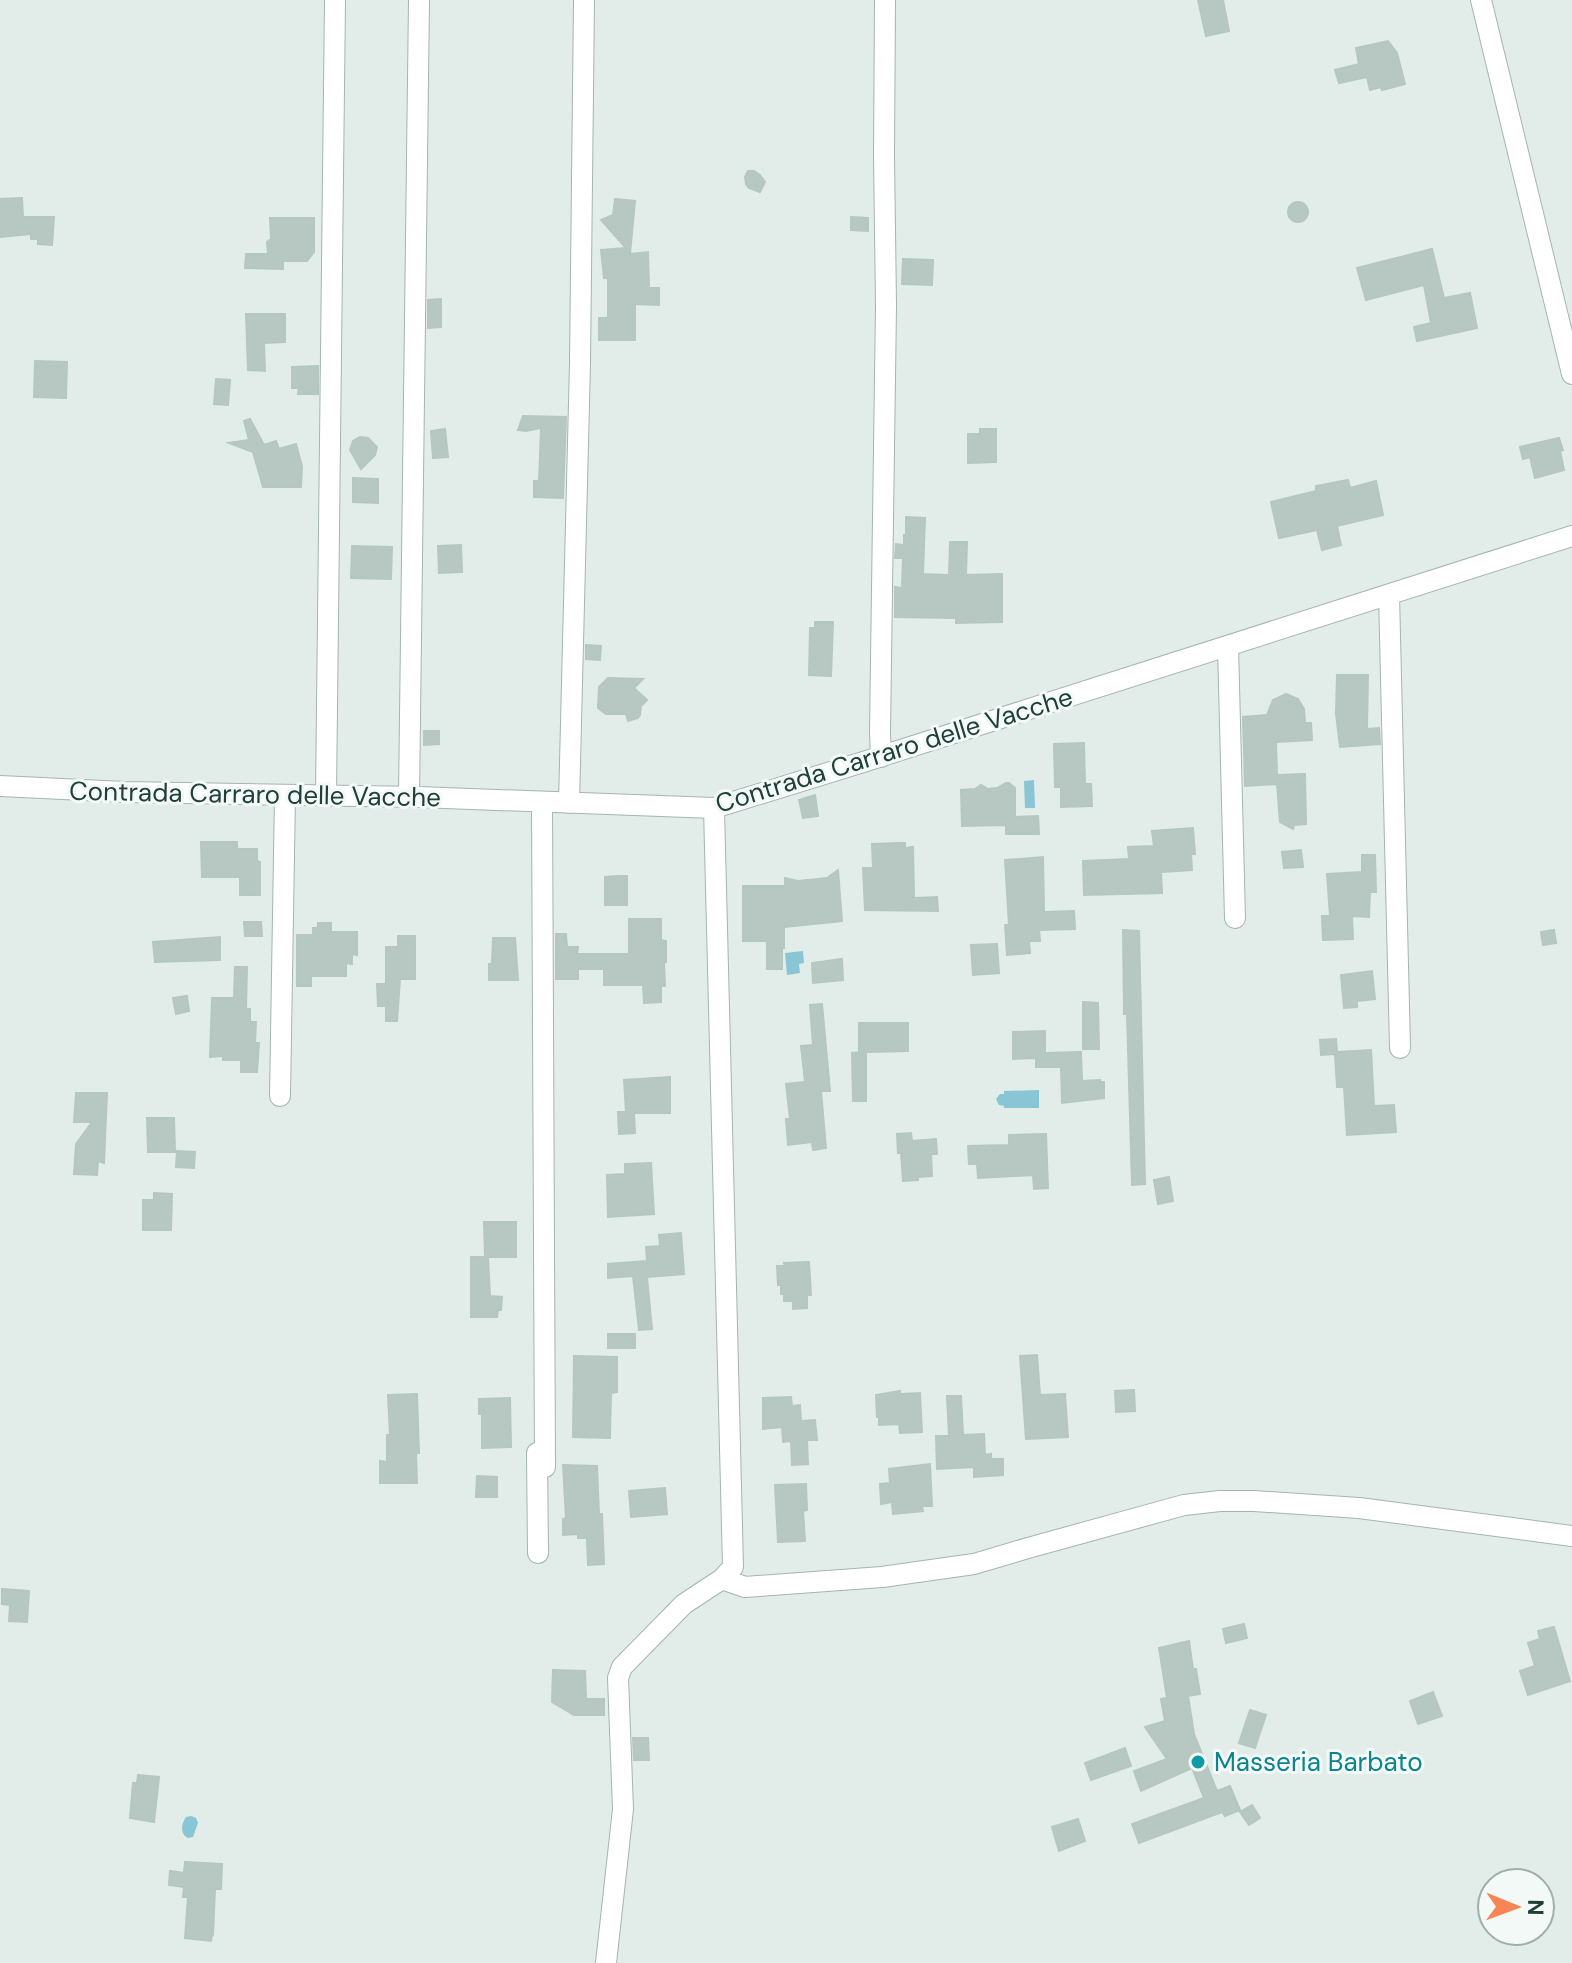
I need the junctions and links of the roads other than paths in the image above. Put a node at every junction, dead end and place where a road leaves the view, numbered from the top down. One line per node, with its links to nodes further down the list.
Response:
1 (335, 0): 13 (street)
2 (419, 0): 14 (street)
3 (584, 0): 16 (street)
4 (885, 0): 10 (street)
5 (1481, 0): 6 (street)
6 (1572, 374)
7 (1572, 536): 8 (street, Contrada Carraro delle Vacche)
8 (1389, 595): 9 (street, Contrada Carraro delle Vacche); 19 (street)
9 (1228, 646): 10 (street, Contrada Carraro delle Vacche); 18 (street)
10 (881, 757): 17 (street, Contrada Carraro delle Vacche)
11 (0, 786): 12 (street, Contrada Carraro delle Vacche)
12 (285, 795): 13 (street, Contrada Carraro delle Vacche); 20 (street)
13 (326, 795): 14 (street, Contrada Carraro delle Vacche)
14 (409, 797): 15 (street, Contrada Carraro delle Vacche)
15 (542, 802): 16 (street, Contrada Carraro delle Vacche); 21 (street)
16 (569, 803): 17 (street, Contrada Carraro delle Vacche)
17 (714, 808): 25 (street)
18 (1235, 918)
19 (1400, 1048)
20 (280, 1096)
21 (545, 1391): 22 (street); 24 (street)
22 (545, 1467)
23 (1572, 1536): 25 (street)
24 (538, 1553)
25 (722, 1579): 26 (street)
26 (606, 1963)

